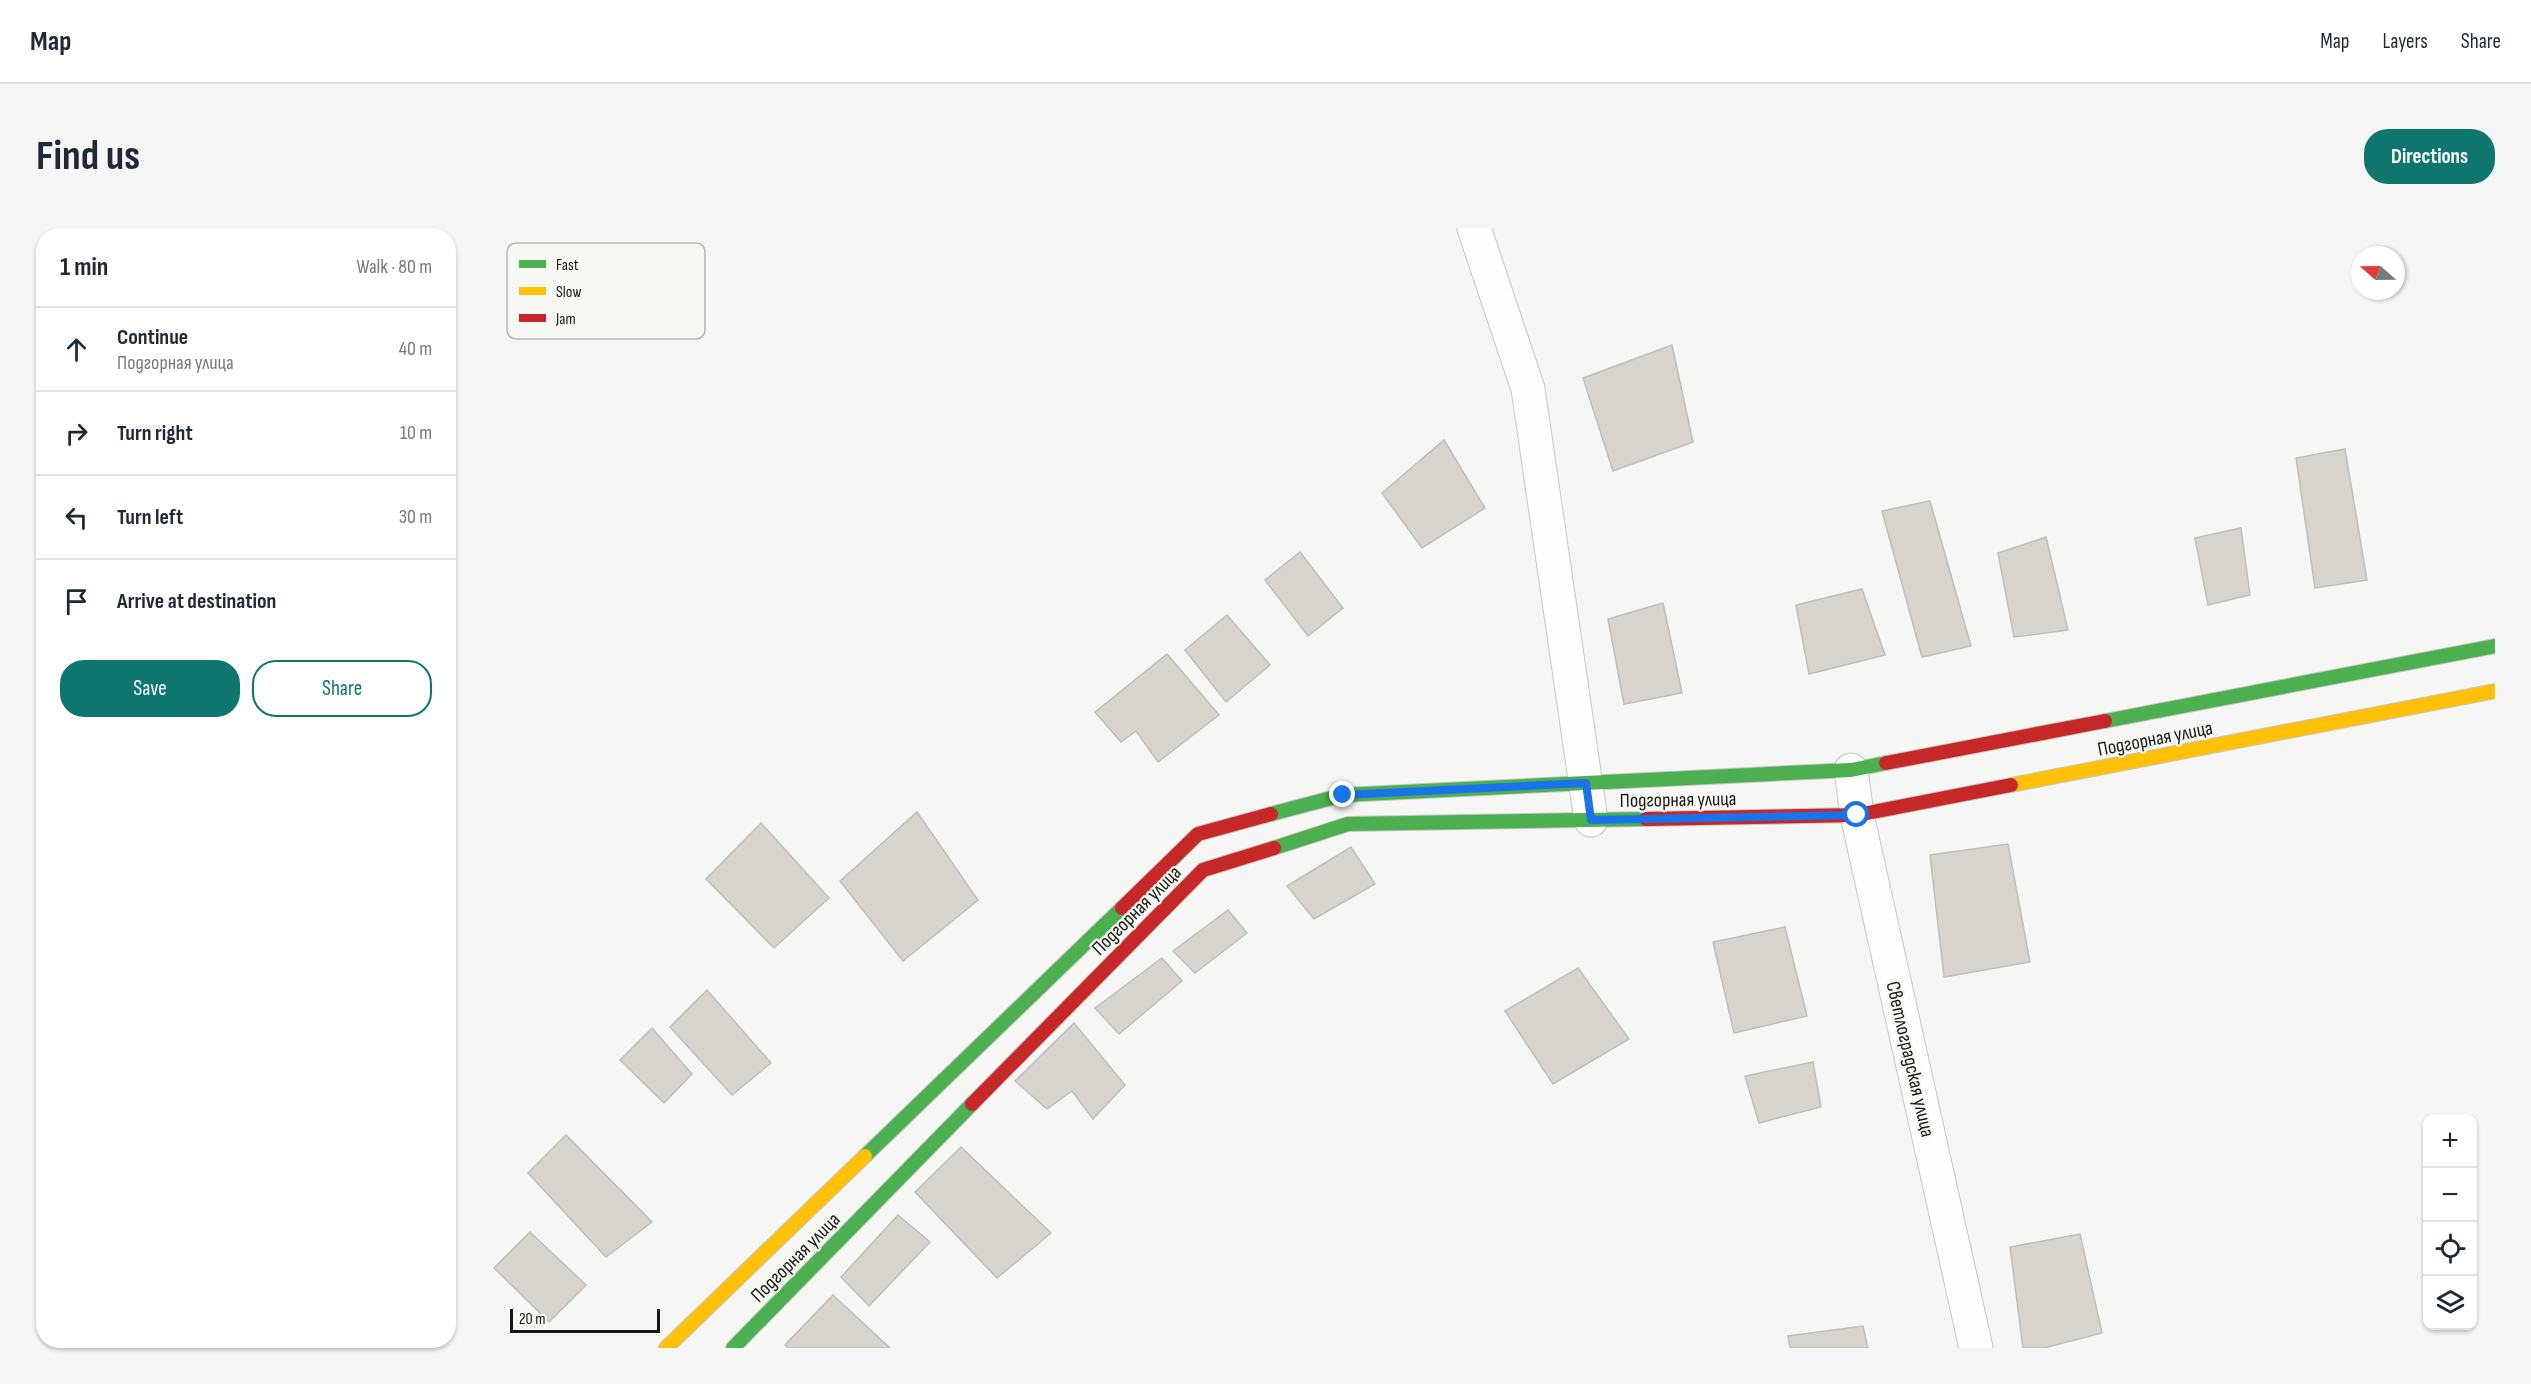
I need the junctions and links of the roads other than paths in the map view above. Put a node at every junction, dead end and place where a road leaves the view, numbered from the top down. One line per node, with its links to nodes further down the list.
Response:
1 (1473, 228): 5 (street)
2 (2495, 646): 4 (street, Подгорная улица)
3 (2495, 692): 6 (street, Подгорная улица)
4 (1851, 770): 5 (street, Подгорная улица); 6 (street, Светлоградская улица)
5 (1586, 783): 7 (street); 8 (street, Подгорная улица)
6 (1857, 815): 7 (street, Подгорная улица); 10 (street, Светлоградская улица)
7 (1591, 820): 9 (street, Подгорная улица)
8 (666, 1348)
9 (733, 1348)
10 (1976, 1348)

